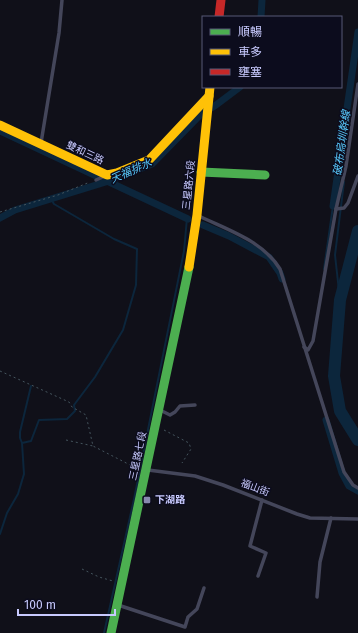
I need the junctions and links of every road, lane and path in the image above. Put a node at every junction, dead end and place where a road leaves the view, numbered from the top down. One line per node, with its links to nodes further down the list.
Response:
1 (62, 0): 7 (lane)
2 (221, 0): 3 (main road)
3 (219, 16)
4 (358, 84): 13 (lane)
5 (210, 92): 8 (main road, 三星路六段); 10 (main road, 雙和三路)
6 (0, 125): 7 (main road, 雙和三路)
7 (41, 144): 10 (main road, 雙和三路)
8 (201, 172): 9 (main road); 15 (main road, 三星路六段)
9 (265, 175)
10 (104, 176): 12 (lane)
11 (358, 176): 13 (lane)
12 (96, 180): 14 (path)
13 (336, 209): 17 (lane)
14 (0, 212)
15 (196, 220): 16 (main road, 三星路六段); 17 (lane)
16 (186, 284): 20 (main road, 三星路七段)
17 (304, 346): 26 (lane)
18 (0, 371): 23 (path)
19 (195, 405): 20 (lane)
20 (159, 410): 21 (main road, 三星路七段)
21 (156, 426): 24 (path); 25 (main road, 三星路七段)
22 (66, 440): 23 (path)
23 (93, 446): 25 (path)
24 (182, 463)
25 (146, 471): 27 (lane, 福山街); 32 (main road, 三星路七段)
26 (358, 488)
27 (262, 500): 28 (lane, 福山街); 31 (lane)
28 (331, 518): 29 (lane, 福山街); 34 (lane)
29 (358, 519)
30 (82, 569): 32 (path)
31 (258, 576)
32 (121, 583): 35 (main road, 三星路七段)
33 (204, 588): 35 (lane)
34 (316, 597)
35 (117, 604): 36 (main road, 三星路七段)
36 (111, 633)

